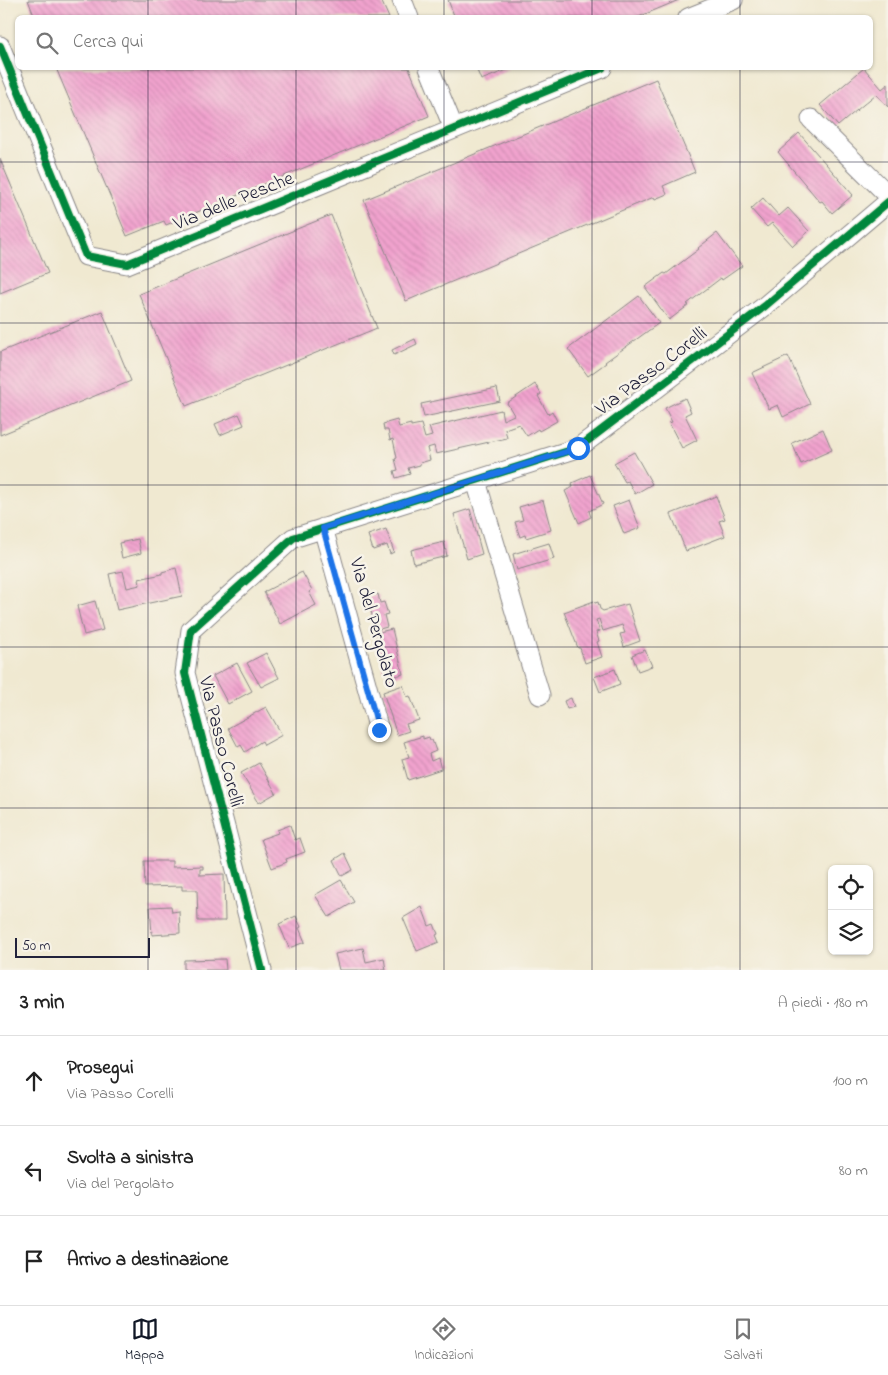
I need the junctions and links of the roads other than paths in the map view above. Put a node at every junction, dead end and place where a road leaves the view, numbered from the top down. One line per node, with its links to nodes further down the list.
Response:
1 (402, 0): 3 (street)
2 (733, 0): 4 (street)
3 (408, 15)
4 (696, 15)
5 (0, 46): 9 (street, Via delle Pesche)
6 (430, 70): 9 (street)
7 (597, 70): 9 (street, Via delle Pesche)
8 (811, 119): 10 (street)
9 (454, 129)
10 (888, 195)
11 (888, 202): 12 (street, Via Passo Corelli)
12 (476, 481): 13 (street, Via Passo Corelli); 14 (street)
13 (323, 528): 15 (street, Via del Pergolato); 16 (street, Via Passo Corelli)
14 (540, 695)
15 (379, 730)
16 (262, 970)

